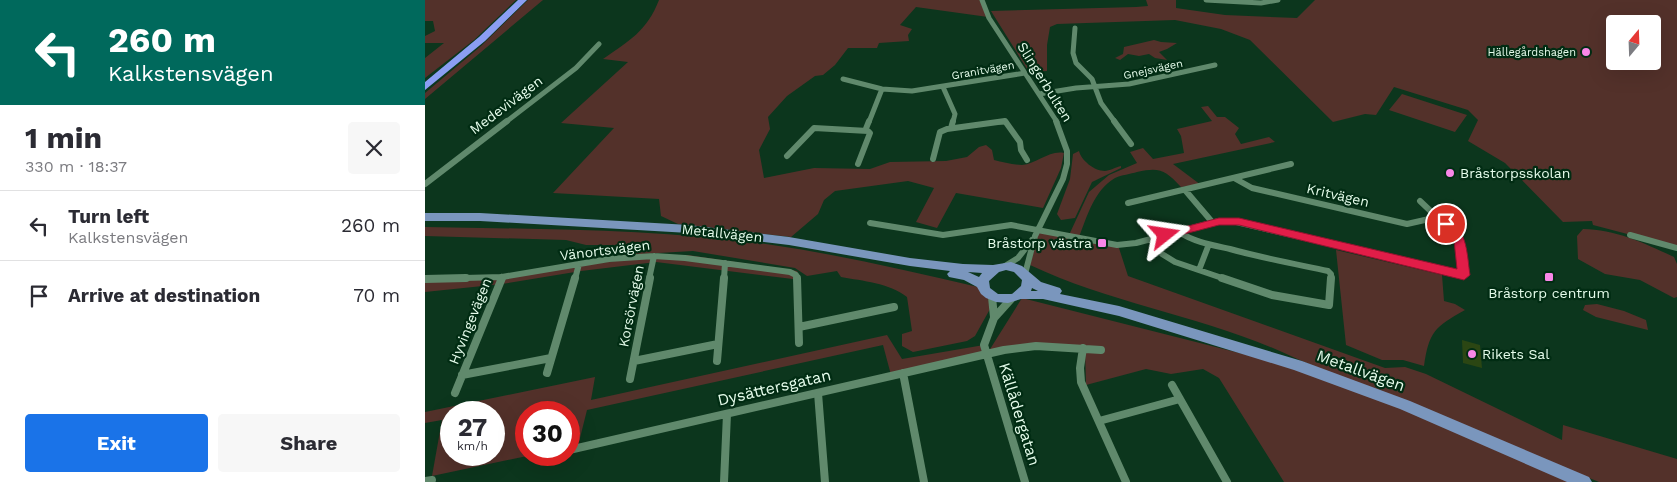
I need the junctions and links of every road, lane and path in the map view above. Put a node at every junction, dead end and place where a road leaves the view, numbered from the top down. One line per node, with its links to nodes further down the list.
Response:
1 (521, 0): 10 (highway)
2 (982, 0): 8 (street, Slingerbulten)
3 (1206, 0): 4 (street)
4 (1278, 0)
5 (1075, 28): 12 (street)
6 (599, 44): 24 (street, Medevivägen)
7 (1215, 65): 12 (street, Gnejsvägen)
8 (1025, 73): 11 (street, Granitvägen); 14 (street, Slingerbulten)
9 (843, 79): 13 (street, Granitvägen)
10 (425, 86)
11 (943, 87): 13 (street, Granitvägen); 15 (street, Granitvägen)
12 (1095, 87): 14 (street, Gnejsvägen); 17 (street)
13 (882, 89): 16 (street)
14 (1039, 94): 35 (street, Slingerbulten)
15 (951, 128): 19 (street); 20 (street)
16 (865, 131): 18 (street); 21 (street)
17 (1131, 144)
18 (787, 156)
19 (933, 159)
20 (1027, 160)
21 (857, 164)
22 (1291, 164): 23 (street)
23 (1234, 178): 25 (street); 29 (street, Kritvägen)
24 (425, 184)
25 (1185, 190): 27 (street); 31 (street)
26 (1420, 201): 29 (street)
27 (1128, 203)
28 (425, 217): 30 (main road, Metallvägen)
29 (1438, 217): 31 (street)
30 (532, 220): 32 (main road, Metallvägen); 41 (main road, Metallvägen)
31 (1213, 223): 34 (street)
32 (425, 224)
33 (869, 224): 35 (street)
34 (1179, 232): 37 (street); 38 (street)
35 (1037, 233): 37 (street); 44 (street, Slingerbulten); 47 (street, Slingerbulten)
36 (1630, 235): 39 (street)
37 (1150, 239): 46 (street)
38 (1209, 244): 46 (street); 46 (street)
39 (1677, 248)
40 (654, 256): 42 (street, Vänortsvägen); 43 (street, Vänortsvägen); 63 (street, Korsörvägen)
41 (910, 262): 45 (main road, Metallvägen); 50 (main road, Metallvägen)
42 (725, 263): 56 (street, Vänortsvägen); 58 (street)
43 (579, 264): 48 (street, Vänortsvägen); 62 (street)
44 (1005, 266): 45 (main road, Metallvägen); 47 (main road, Metallvägen)
45 (992, 270): 50 (main road)
46 (1199, 270)
47 (1027, 276): 51 (main road); 54 (main road, Metallvägen)
48 (502, 277): 49 (street, Vänortsvägen); 67 (street, Hyvingevägen)
49 (426, 280)
50 (982, 284): 52 (main road)
51 (1016, 296): 52 (main road, Metallvägen); 54 (main road, Metallvägen); 55 (street)
52 (992, 297): 55 (street)
53 (894, 307): 56 (street)
54 (1119, 311): 82 (main road, Metallvägen)
55 (994, 318): 61 (street)
56 (799, 327): 57 (street, Vänortsvägen)
57 (799, 343)
58 (718, 344): 63 (street, Korsörvägen); 64 (street)
59 (1083, 348): 60 (street, Dysättersgatan); 61 (street, Dysättersgatan); 74 (street)
60 (1101, 350)
61 (986, 354): 65 (street, Dysättersgatan); 79 (street, Källådergatan)
62 (551, 358): 66 (street); 67 (street, Hyvingevägen)
63 (634, 361): 68 (street, Korsörvägen)
64 (717, 361)
65 (903, 373): 71 (street, Dysättersgatan); 78 (street)
66 (547, 374)
67 (462, 375): 70 (street, Hyvingevägen)
68 (630, 379)
69 (1172, 385): 72 (street)
70 (455, 393)
71 (818, 393): 73 (street, Dysättersgatan); 77 (street)
72 (1180, 399): 74 (street); 81 (street)
73 (727, 414): 75 (street, Dysättersgatan); 76 (street)
74 (1099, 421): 80 (street)
75 (580, 447)
76 (724, 482)
77 (825, 482)
78 (925, 482)
79 (1025, 482)
80 (1126, 482)
81 (1227, 482)
82 (1584, 482)

